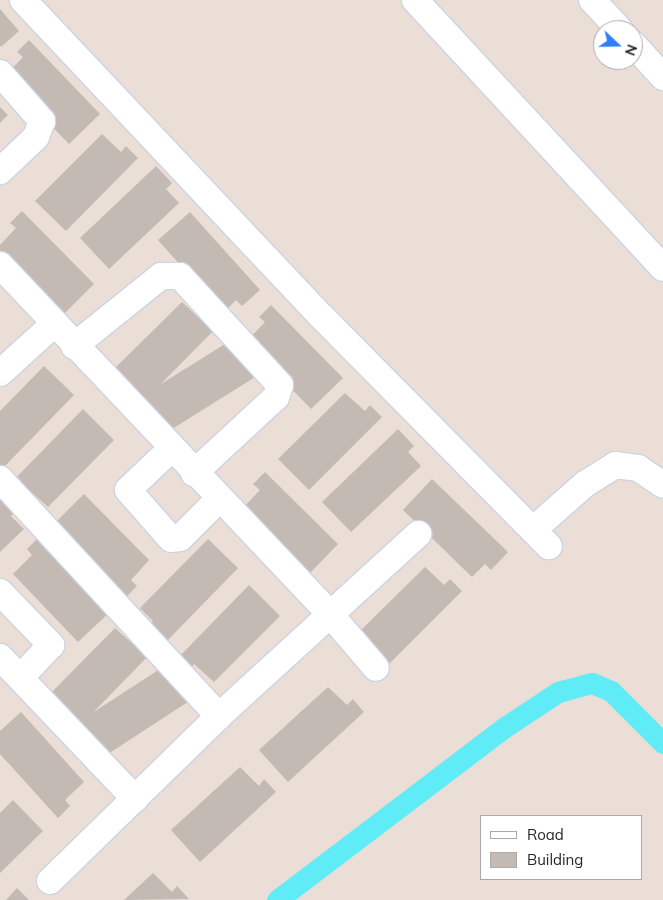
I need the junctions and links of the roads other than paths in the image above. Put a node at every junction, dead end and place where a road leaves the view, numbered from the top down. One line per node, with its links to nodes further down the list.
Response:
1 (23, 0): 17 (street)
2 (415, 0): 10 (street)
3 (592, 0): 4 (street)
4 (611, 20)
5 (643, 55): 7 (street)
6 (0, 73): 8 (street)
7 (663, 77)
8 (0, 171)
9 (0, 265): 11 (street)
10 (663, 268)
11 (54, 324): 12 (street); 13 (street)
12 (74, 346): 14 (street); 15 (street)
13 (0, 373)
14 (172, 449): 15 (street); 18 (street)
15 (194, 473): 18 (street)
16 (0, 479): 24 (street)
17 (663, 485)
18 (220, 499): 21 (street)
19 (418, 534): 21 (street)
20 (0, 592): 22 (street)
21 (329, 613): 23 (street); 24 (street)
22 (6, 665): 25 (street)
23 (376, 668)
24 (219, 716): 25 (street)
25 (134, 799): 26 (street)
26 (50, 881)

